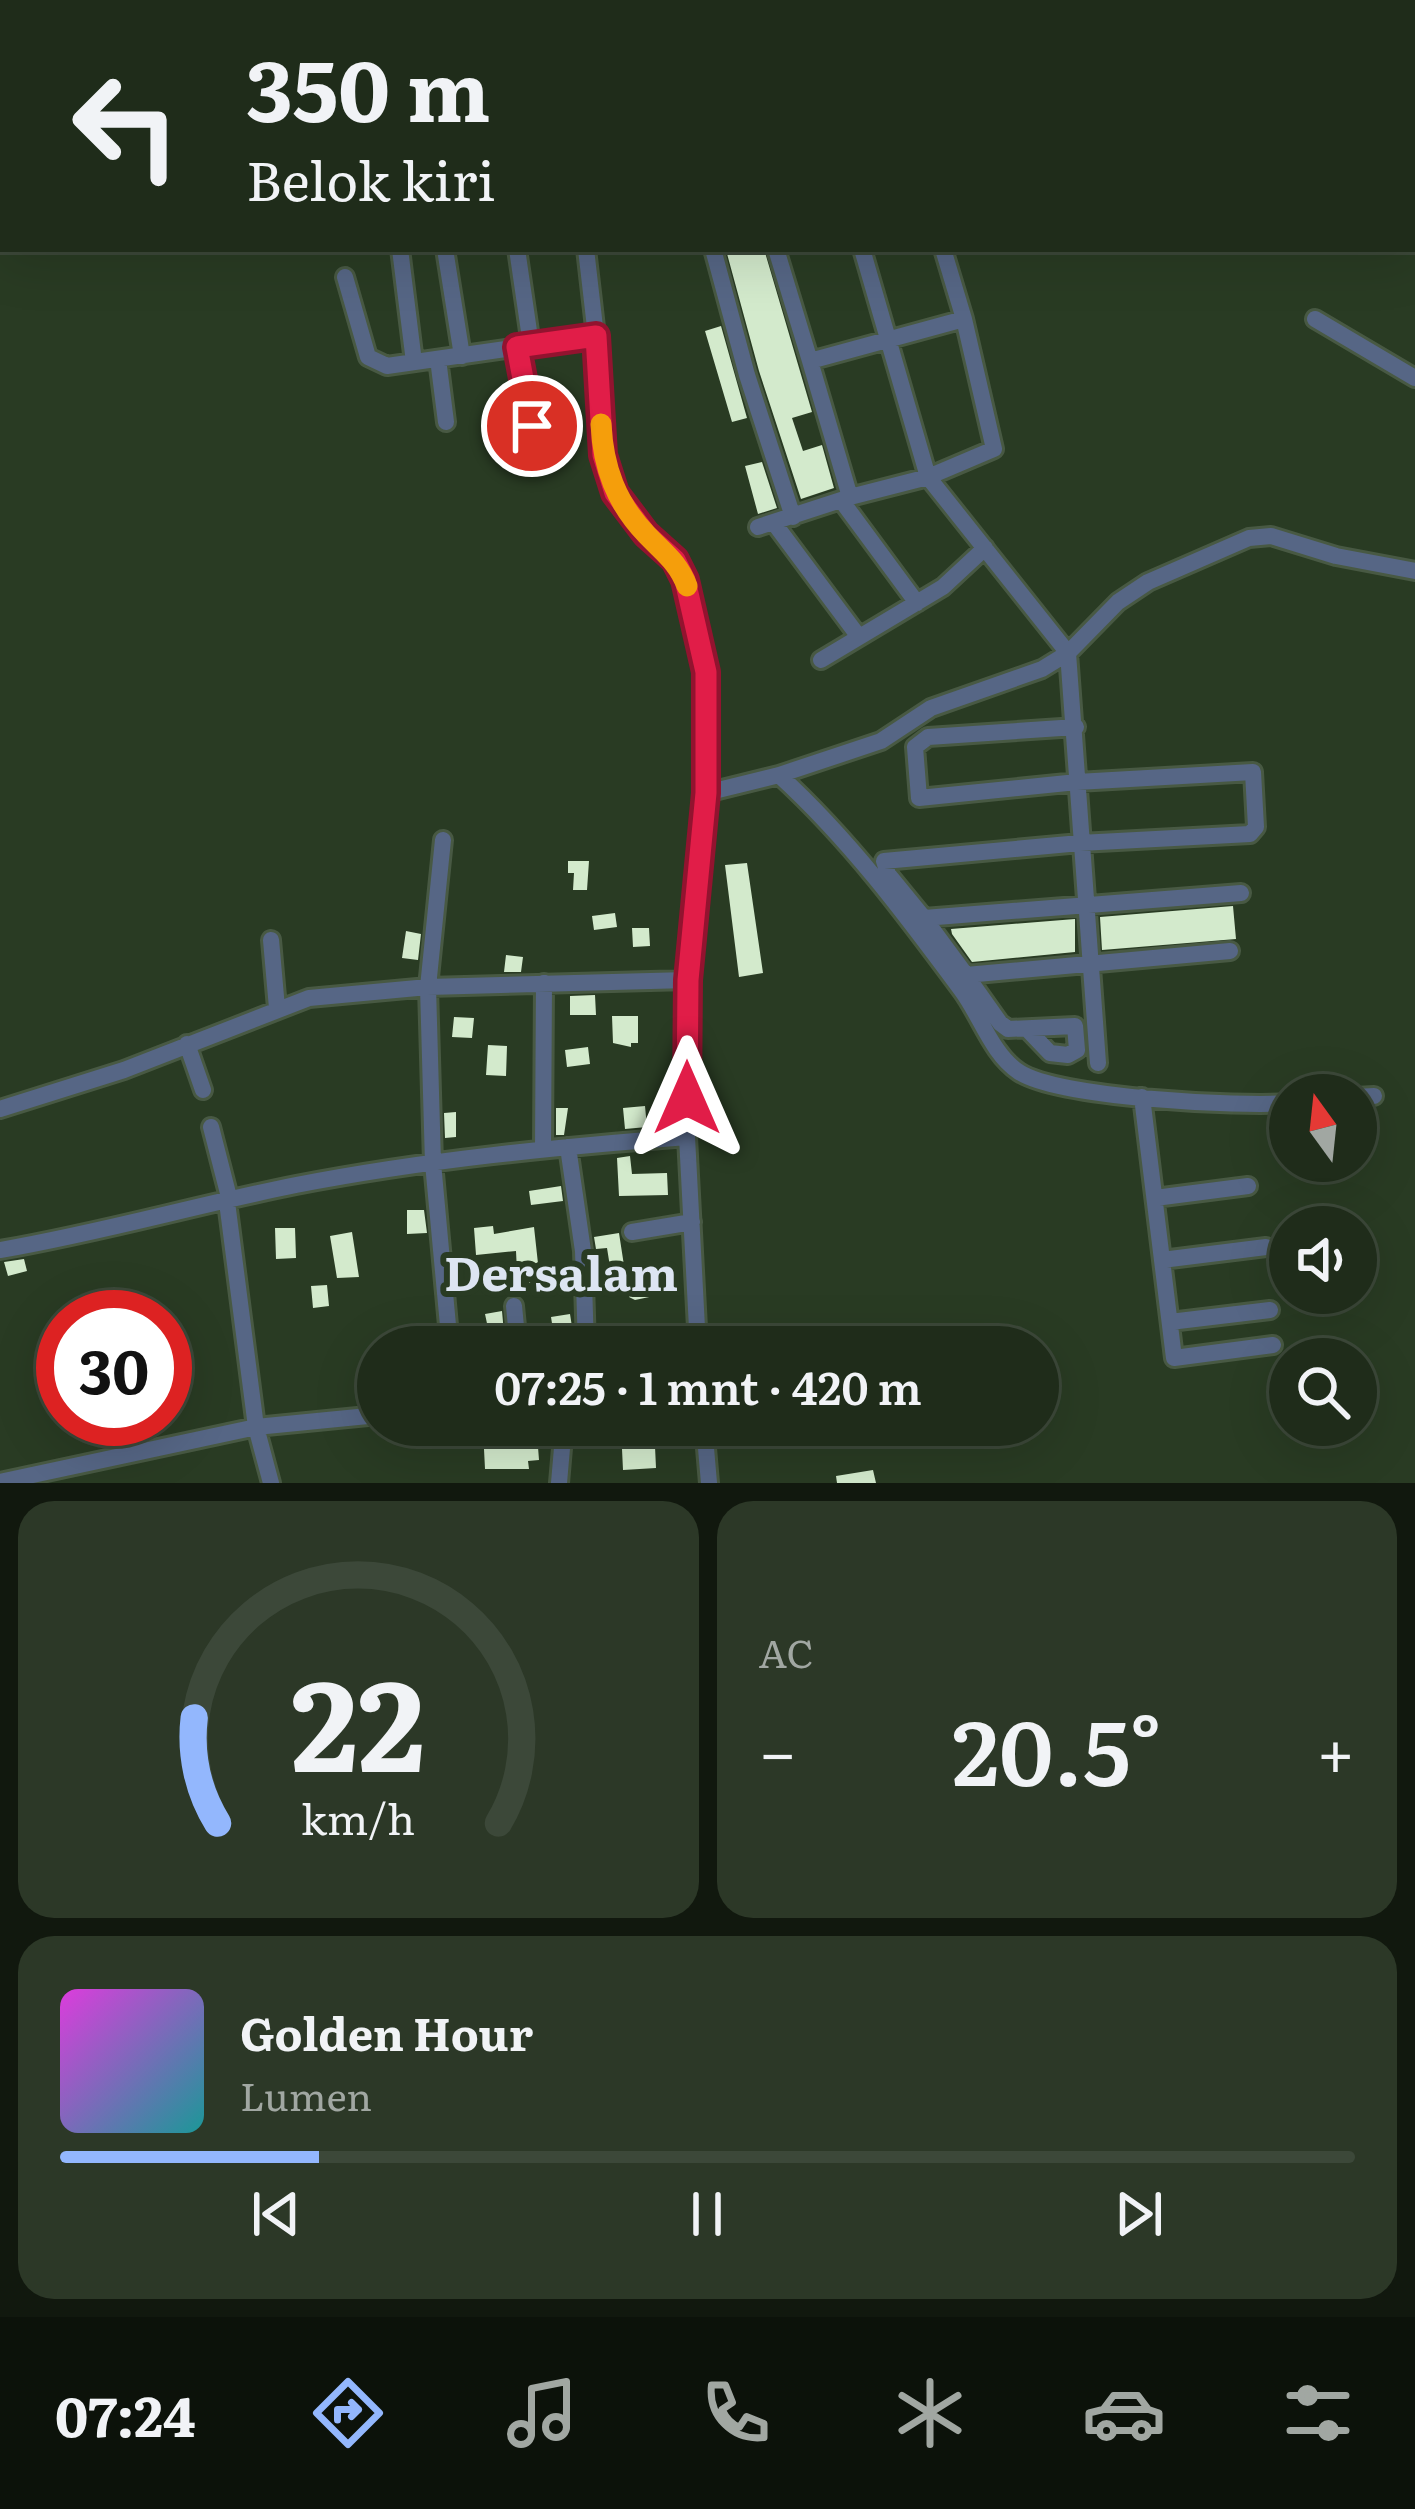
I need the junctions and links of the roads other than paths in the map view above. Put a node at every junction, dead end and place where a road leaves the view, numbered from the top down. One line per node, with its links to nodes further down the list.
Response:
1 (400, 252): 17 (street)
2 (445, 252): 15 (street)
3 (517, 252): 14 (street)
4 (586, 252): 12 (street)
5 (714, 252): 24 (street)
6 (777, 252): 18 (street)
7 (863, 252): 13 (street)
8 (944, 252): 10 (street)
9 (346, 277): 17 (street)
10 (964, 319): 13 (street); 22 (street)
11 (1315, 319): 19 (street)
12 (596, 336): 14 (street); 34 (street)
13 (891, 341): 18 (street); 22 (street)
14 (524, 346): 15 (street); 21 (street)
15 (462, 356): 16 (street)
16 (438, 359): 17 (street); 20 (street)
17 (414, 362)
18 (810, 362): 23 (street)
19 (1415, 378)
20 (446, 422)
21 (540, 465)
22 (928, 477): 23 (street); 25 (street)
23 (845, 499): 24 (street); 27 (street)
24 (793, 517): 28 (street)
25 (985, 548): 27 (street); 29 (street)
26 (1415, 572): 29 (street)
27 (917, 603): 28 (street)
28 (859, 637): 30 (street)
29 (1068, 652): 31 (street); 32 (street)
30 (821, 660)
31 (1076, 727): 33 (street); 33 (street)
32 (779, 775): 34 (street); 52 (street)
33 (1077, 782): 36 (street); 36 (street)
34 (706, 793): 44 (street)
35 (443, 840): 46 (street)
36 (1080, 843): 38 (street); 39 (street)
37 (1241, 892): 38 (street)
38 (1084, 903): 39 (street); 42 (street)
39 (924, 919): 43 (street)
40 (271, 940): 47 (street)
41 (1230, 951): 42 (street)
42 (1088, 963): 43 (street); 50 (street)
43 (966, 974): 48 (street)
44 (688, 980): 45 (street); 56 (street)
45 (544, 983): 46 (street); 58 (street)
46 (428, 987): 47 (street); 59 (street)
47 (277, 1008): 49 (street)
48 (1028, 1029)
49 (187, 1044): 51 (street); 54 (street)
50 (1098, 1063)
51 (203, 1090)
52 (1142, 1097): 53 (street); 61 (street)
53 (1269, 1104)
54 (0, 1109)
55 (212, 1127): 62 (street)
56 (687, 1137): 57 (street); 63 (street)
57 (568, 1147): 58 (street); 73 (street)
58 (543, 1149): 59 (street)
59 (433, 1162): 62 (street); 71 (street)
60 (1248, 1186): 61 (street)
61 (1155, 1198): 67 (street)
62 (229, 1202): 66 (street); 77 (street)
63 (692, 1222): 64 (street); 74 (street)
64 (632, 1232)
65 (1266, 1247): 67 (street)
66 (0, 1250)
67 (1162, 1260): 70 (street)
68 (514, 1306): 72 (street)
69 (1269, 1310): 70 (street)
70 (1170, 1322): 75 (street)
71 (448, 1326)
72 (516, 1326)
73 (585, 1326)
74 (697, 1326)
75 (1269, 1346)
76 (357, 1417): 77 (street)
77 (256, 1427): 80 (street); 81 (street)
78 (563, 1446): 82 (street)
79 (706, 1446): 83 (street)
80 (0, 1482)
81 (271, 1483)
82 (560, 1483)
83 (709, 1483)

